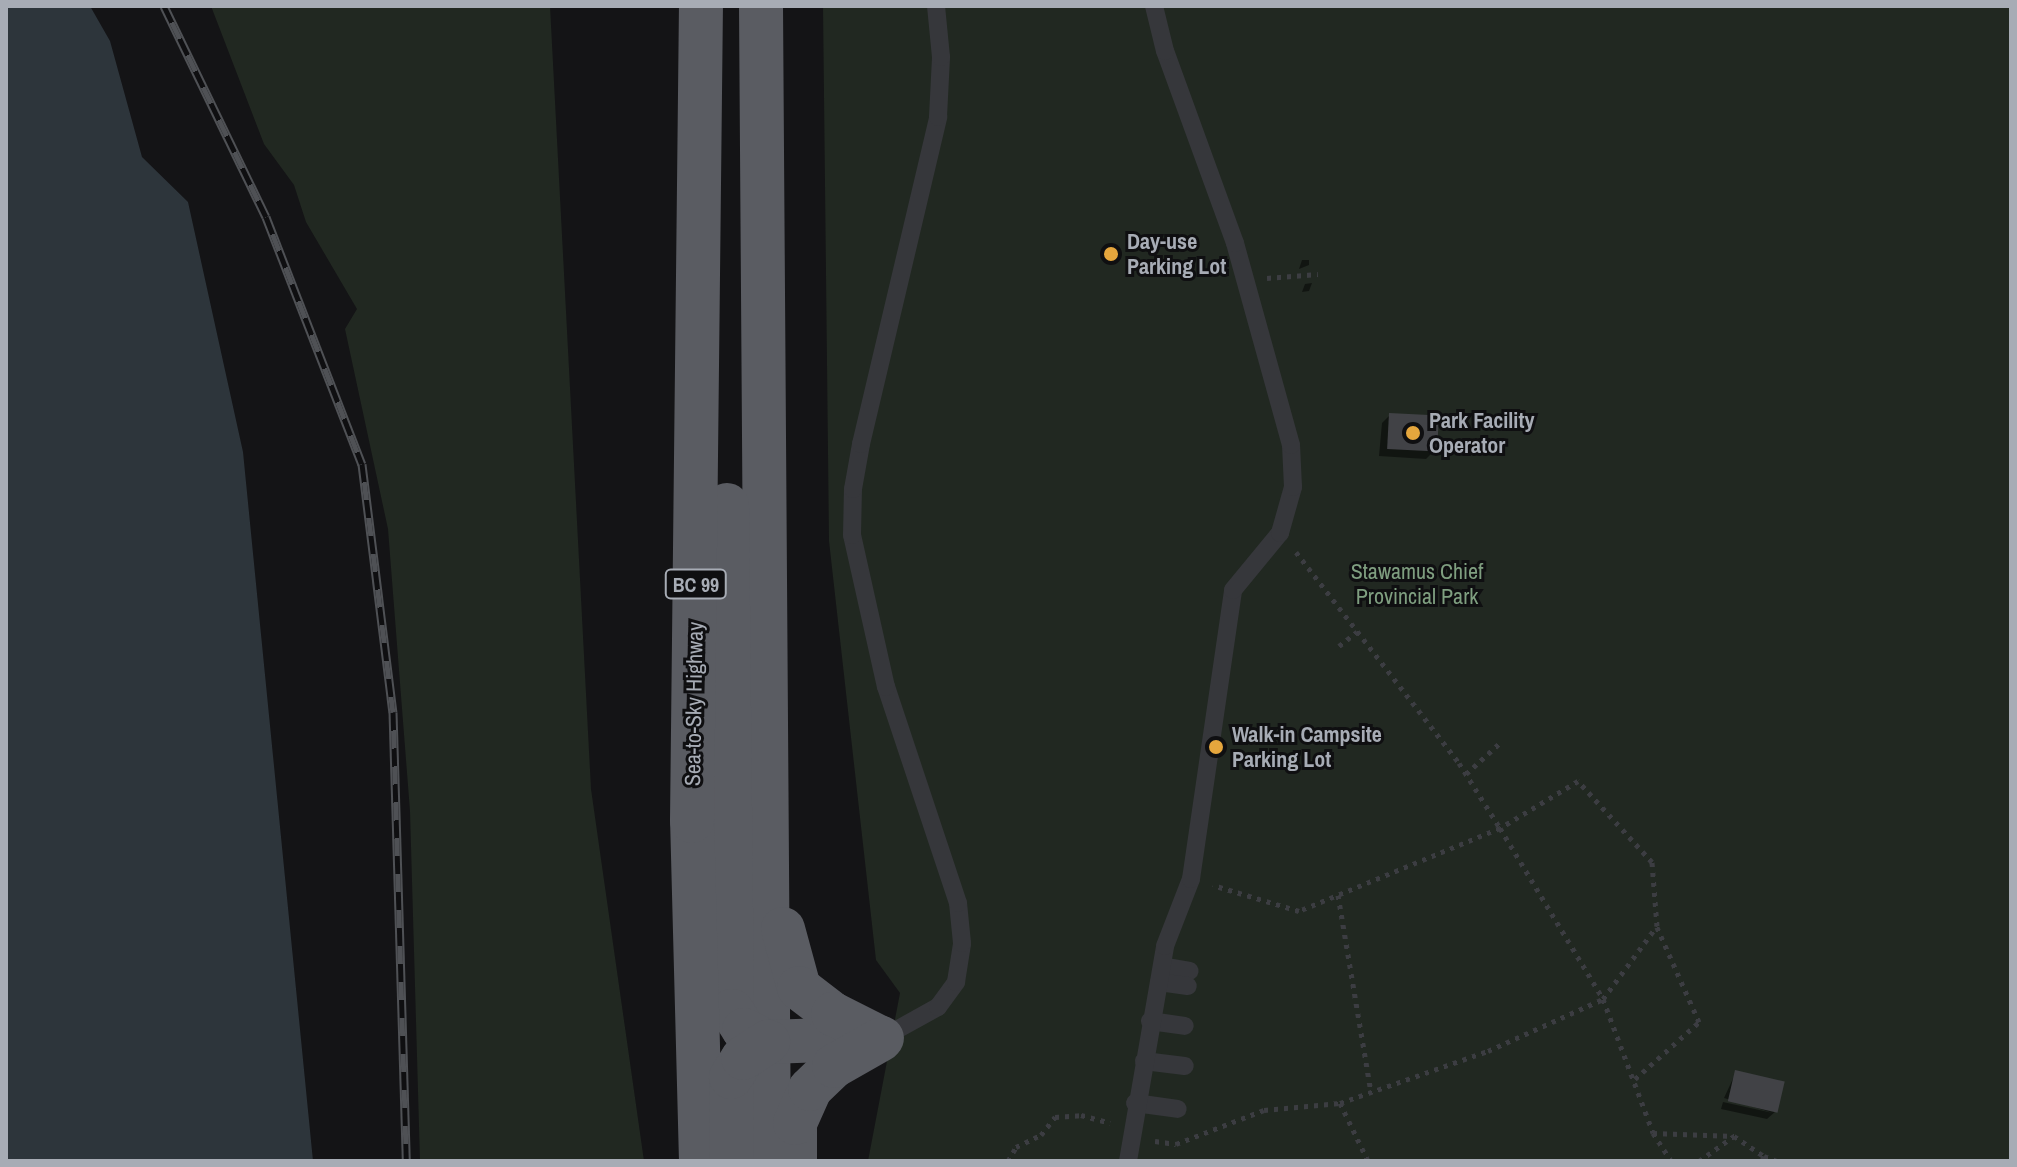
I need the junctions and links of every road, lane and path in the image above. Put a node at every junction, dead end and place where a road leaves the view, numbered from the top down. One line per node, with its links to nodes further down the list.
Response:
1 (701, 6): 7 (highway, Sea-to-Sky Highway / BC 99)
2 (761, 6): 13 (highway)
3 (936, 6): 23 (lane)
4 (1154, 6): 6 (lane)
5 (1318, 274): 6 (path)
6 (1244, 280): 8 (lane)
7 (702, 286): 24 (highway); 36 (highway, Sea-to-Sky Highway / BC 99)
8 (1280, 533): 9 (path); 15 (lane)
9 (1357, 632): 10 (path); 12 (path)
10 (1339, 646)
11 (1502, 741): 12 (path)
12 (1466, 774): 14 (path)
13 (766, 808): 23 (highway); 24 (highway)
14 (1500, 828): 16 (path); 17 (path); 20 (path)
15 (1191, 879): 16 (path); 18 (lane)
16 (1338, 895): 28 (path)
17 (1657, 926): 20 (path); 27 (path)
18 (1160, 974): 19 (lane); 21 (lane)
19 (1189, 978)
20 (1603, 999): 27 (path); 28 (path)
21 (1150, 1021): 22 (lane); 25 (lane)
22 (1185, 1026)
23 (882, 1038): 24 (highway); 39 (highway)
24 (768, 1042): 37 (highway); 38 (highway)
25 (1144, 1061): 26 (lane); 29 (lane)
26 (1185, 1066)
27 (1635, 1079): 33 (path)
28 (1371, 1092): 30 (path)
29 (1135, 1103): 31 (lane); 32 (lane)
30 (1340, 1103): 32 (path); 42 (path)
31 (1178, 1109)
32 (1131, 1131): 40 (path); 41 (lane)
33 (1653, 1133): 34 (path); 43 (path)
34 (1734, 1136): 35 (path); 44 (path)
35 (1763, 1158): 45 (path)
36 (701, 1161)
37 (732, 1161)
38 (769, 1161)
39 (795, 1161)
40 (1008, 1161)
41 (1128, 1161)
42 (1368, 1161)
43 (1671, 1161)
44 (1699, 1161)
45 (1777, 1161)

